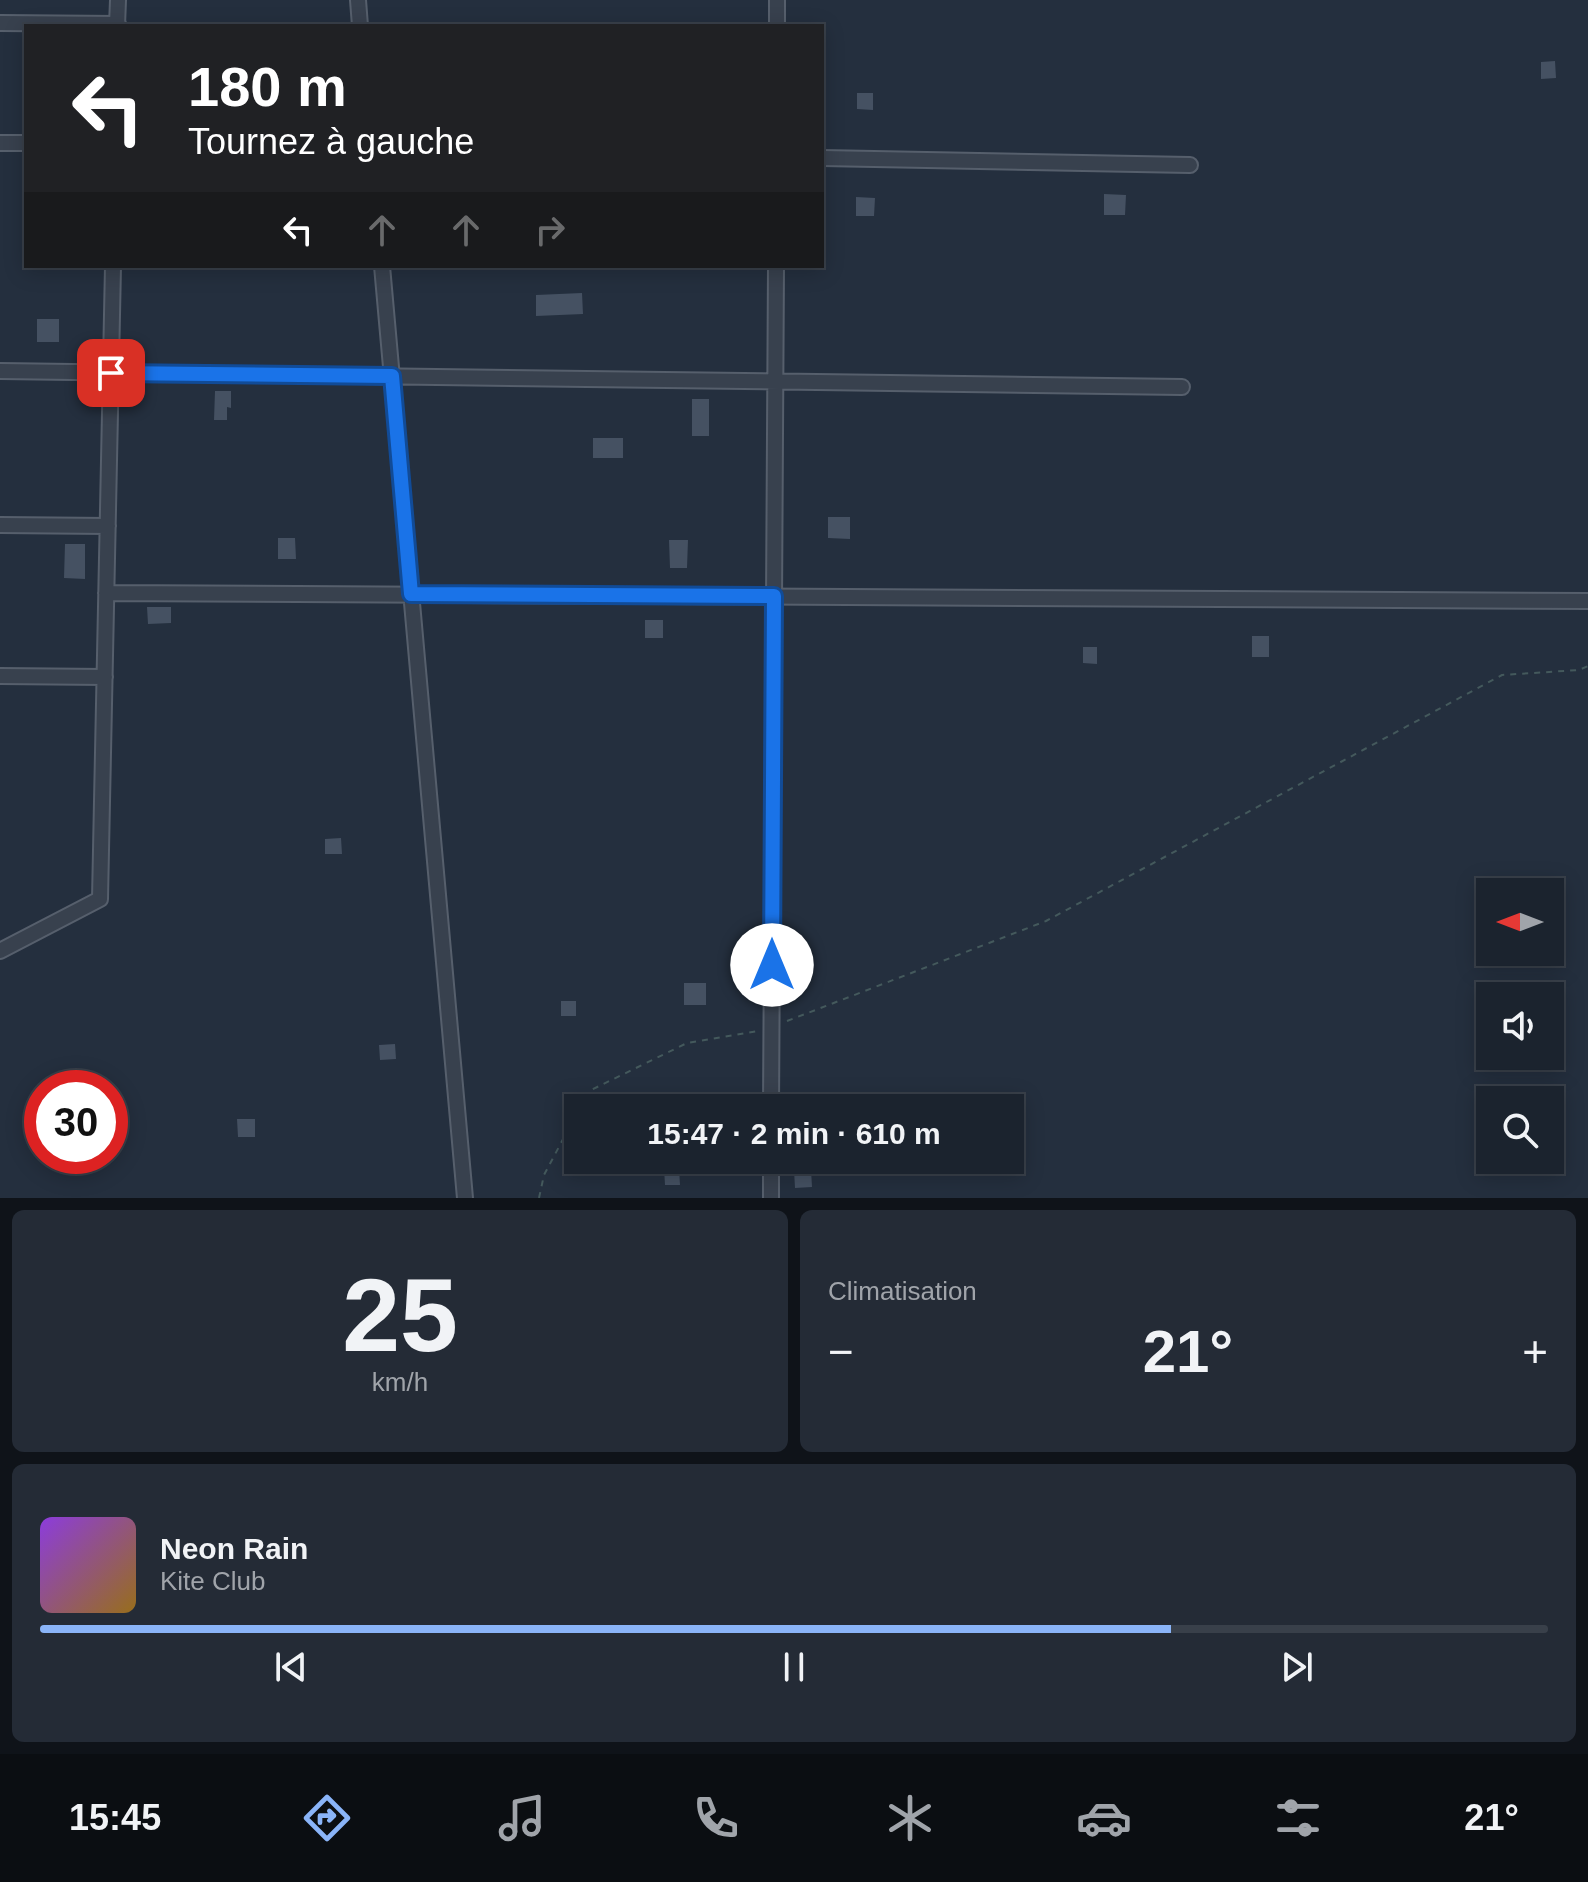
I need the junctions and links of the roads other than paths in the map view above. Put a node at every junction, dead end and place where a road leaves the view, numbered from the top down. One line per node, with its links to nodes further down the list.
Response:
1 (118, 0): 6 (street)
2 (358, 0): 7 (street)
3 (777, 0): 8 (street)
4 (0, 23): 5 (street)
5 (59, 24)
6 (118, 24)
7 (360, 24)
8 (777, 24)
9 (0, 143): 10 (street)
10 (24, 143)
11 (824, 158): 12 (street)
12 (1190, 165)
13 (113, 268): 17 (street)
14 (382, 268): 18 (street)
15 (776, 268): 19 (street)
16 (0, 371): 17 (street)
17 (111, 373): 18 (street); 22 (street)
18 (392, 376): 19 (street); 24 (street)
19 (775, 382): 20 (street); 25 (street)
20 (1182, 387)
21 (0, 525): 22 (street)
22 (108, 526): 23 (street)
23 (106, 593): 24 (street); 28 (street)
24 (411, 594): 25 (street); 32 (street)
25 (774, 596): 26 (street); 30 (street)
26 (1588, 601)
27 (0, 676): 28 (street)
28 (105, 677): 29 (street)
29 (0, 951)
30 (771, 1094)
31 (771, 1174): 33 (street)
32 (465, 1198)
33 (771, 1198)

